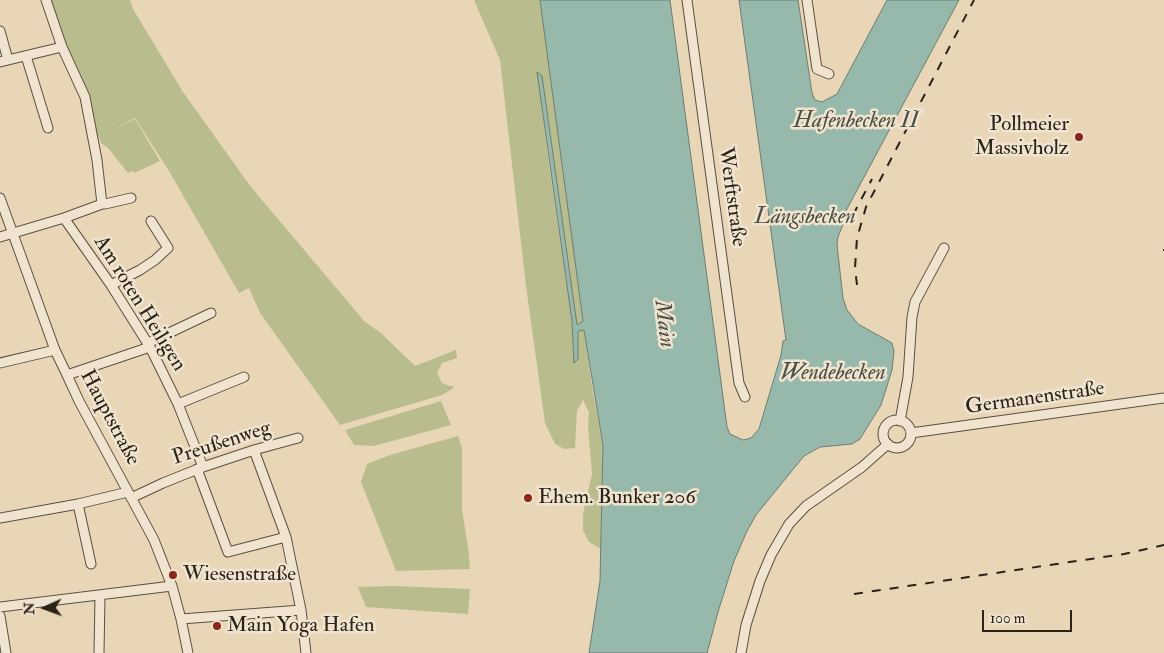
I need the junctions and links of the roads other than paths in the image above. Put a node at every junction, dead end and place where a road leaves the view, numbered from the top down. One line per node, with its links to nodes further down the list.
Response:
1 (46, 0): 5 (street)
2 (687, 0): 25 (street, Werftstraße)
3 (807, 0): 8 (street)
4 (0, 31): 7 (street)
5 (62, 47): 6 (street); 12 (street)
6 (26, 56): 7 (street); 9 (street)
7 (4, 61)
8 (830, 74)
9 (48, 128)
10 (0, 198): 15 (street, Hauptstraße)
11 (131, 198): 12 (street)
12 (102, 204): 13 (street)
13 (64, 218): 15 (street); 18 (street, Am roten Heiligen)
14 (151, 221): 18 (street)
15 (13, 234): 16 (street); 21 (street, Hauptstraße)
16 (0, 237)
17 (944, 248): 28 (street)
18 (111, 284): 20 (street, Am roten Heiligen)
19 (211, 313): 20 (street)
20 (149, 345): 23 (street); 27 (street, Am roten Heiligen)
21 (55, 350): 22 (street); 23 (street, Hauptstraße)
22 (0, 364)
23 (66, 375): 34 (street, Hauptstraße)
24 (244, 377): 27 (street)
25 (745, 397)
26 (1164, 398): 29 (street, Germanenstraße)
27 (178, 404): 33 (street, Am roten Heiligen)
28 (900, 421): 29 (street); 31 (street)
29 (911, 433): 31 (street)
30 (298, 438): 32 (street, Preußenweg)
31 (888, 444): 49 (street)
32 (254, 450): 33 (street, Preußenweg); 37 (street)
33 (200, 468): 34 (street, Preußenweg); 37 (street, Am roten Heiligen)
34 (130, 495): 35 (street, Preußenweg); 39 (street, Hauptstraße)
35 (78, 504): 36 (street, Preußenweg); 38 (street)
36 (0, 518)
37 (286, 537): 42 (street)
38 (91, 564)
39 (172, 586): 40 (street); 44 (street, Hauptstraße)
40 (100, 596): 41 (street); 46 (street)
41 (0, 607)
42 (301, 610): 44 (street); 48 (street)
43 (0, 616): 45 (street)
44 (181, 619): 47 (street, Hauptstraße)
45 (6, 653)
46 (99, 653)
47 (188, 653)
48 (306, 653)
49 (741, 653)

